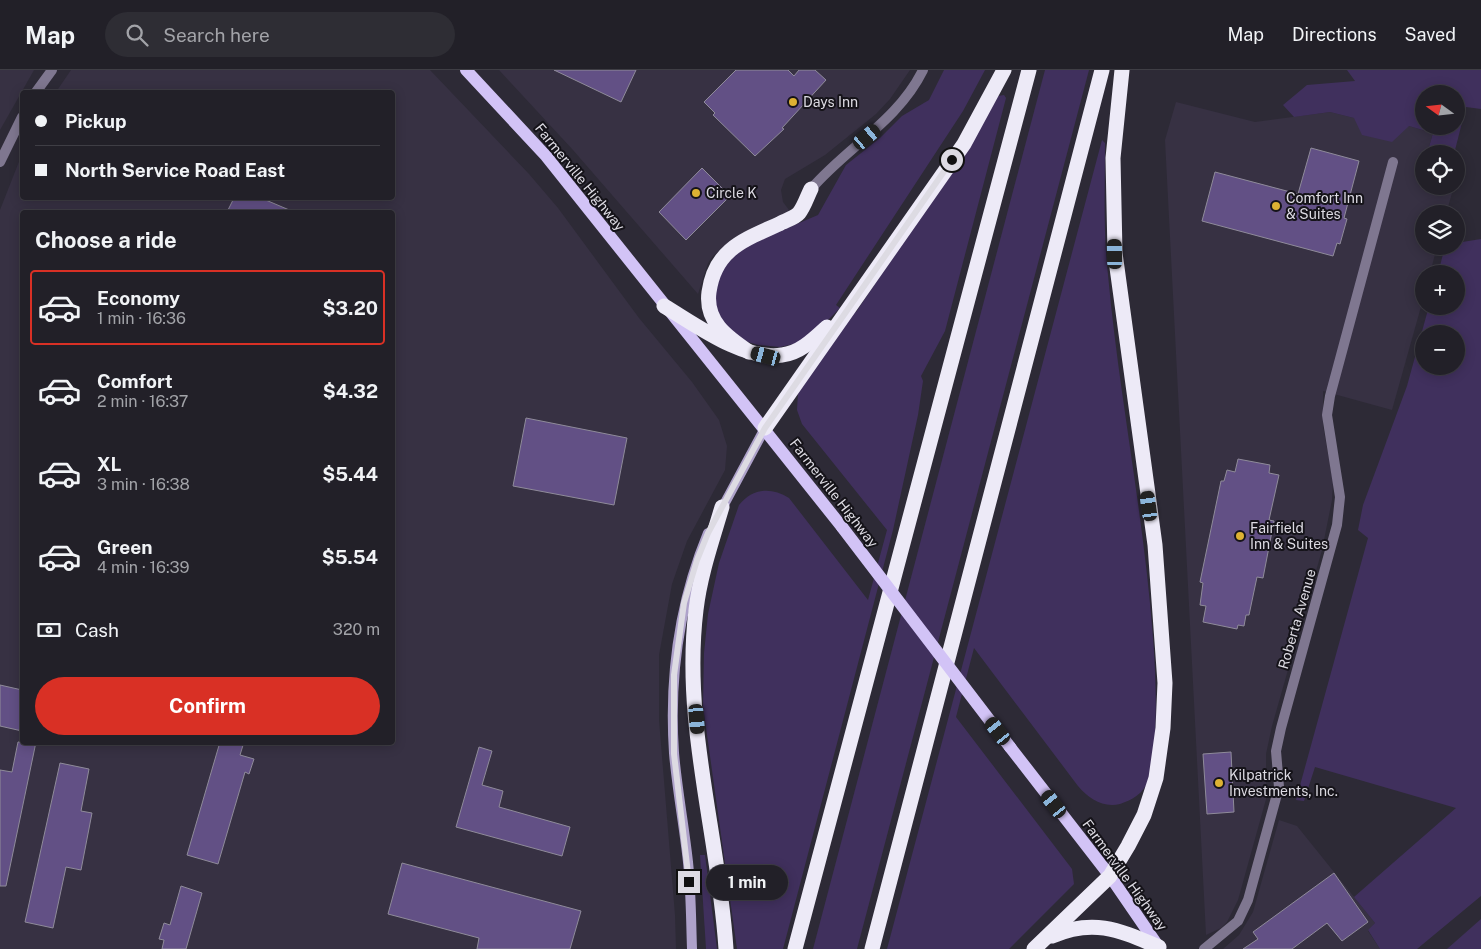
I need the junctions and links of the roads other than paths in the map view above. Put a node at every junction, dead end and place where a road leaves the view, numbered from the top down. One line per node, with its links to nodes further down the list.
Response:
1 (52, 70): 8 (street)
2 (466, 70): 14 (main road, Farmerville Highway)
3 (923, 70): 12 (street)
4 (1004, 70): 13 (highway)
5 (1029, 70): 23 (highway)
6 (1102, 70): 24 (highway)
7 (1122, 70): 18 (highway)
8 (37, 90)
9 (20, 121): 10 (street)
10 (0, 162)
11 (1392, 162): 25 (street, Roberta Avenue)
12 (811, 189): 15 (highway)
13 (849, 305): 15 (highway); 16 (highway)
14 (664, 306): 15 (highway); 16 (main road, Farmerville Highway)
15 (749, 352)
16 (765, 428): 17 (main road); 18 (main road, Farmerville Highway, bridge)
17 (722, 507): 21 (main road); 22 (highway)
18 (1110, 876): 19 (highway); 20 (main road, Farmerville Highway)
19 (1039, 944): 20 (highway)
20 (1159, 948)
21 (692, 949)
22 (726, 949)
23 (796, 949)
24 (872, 949)
25 (1204, 949)

